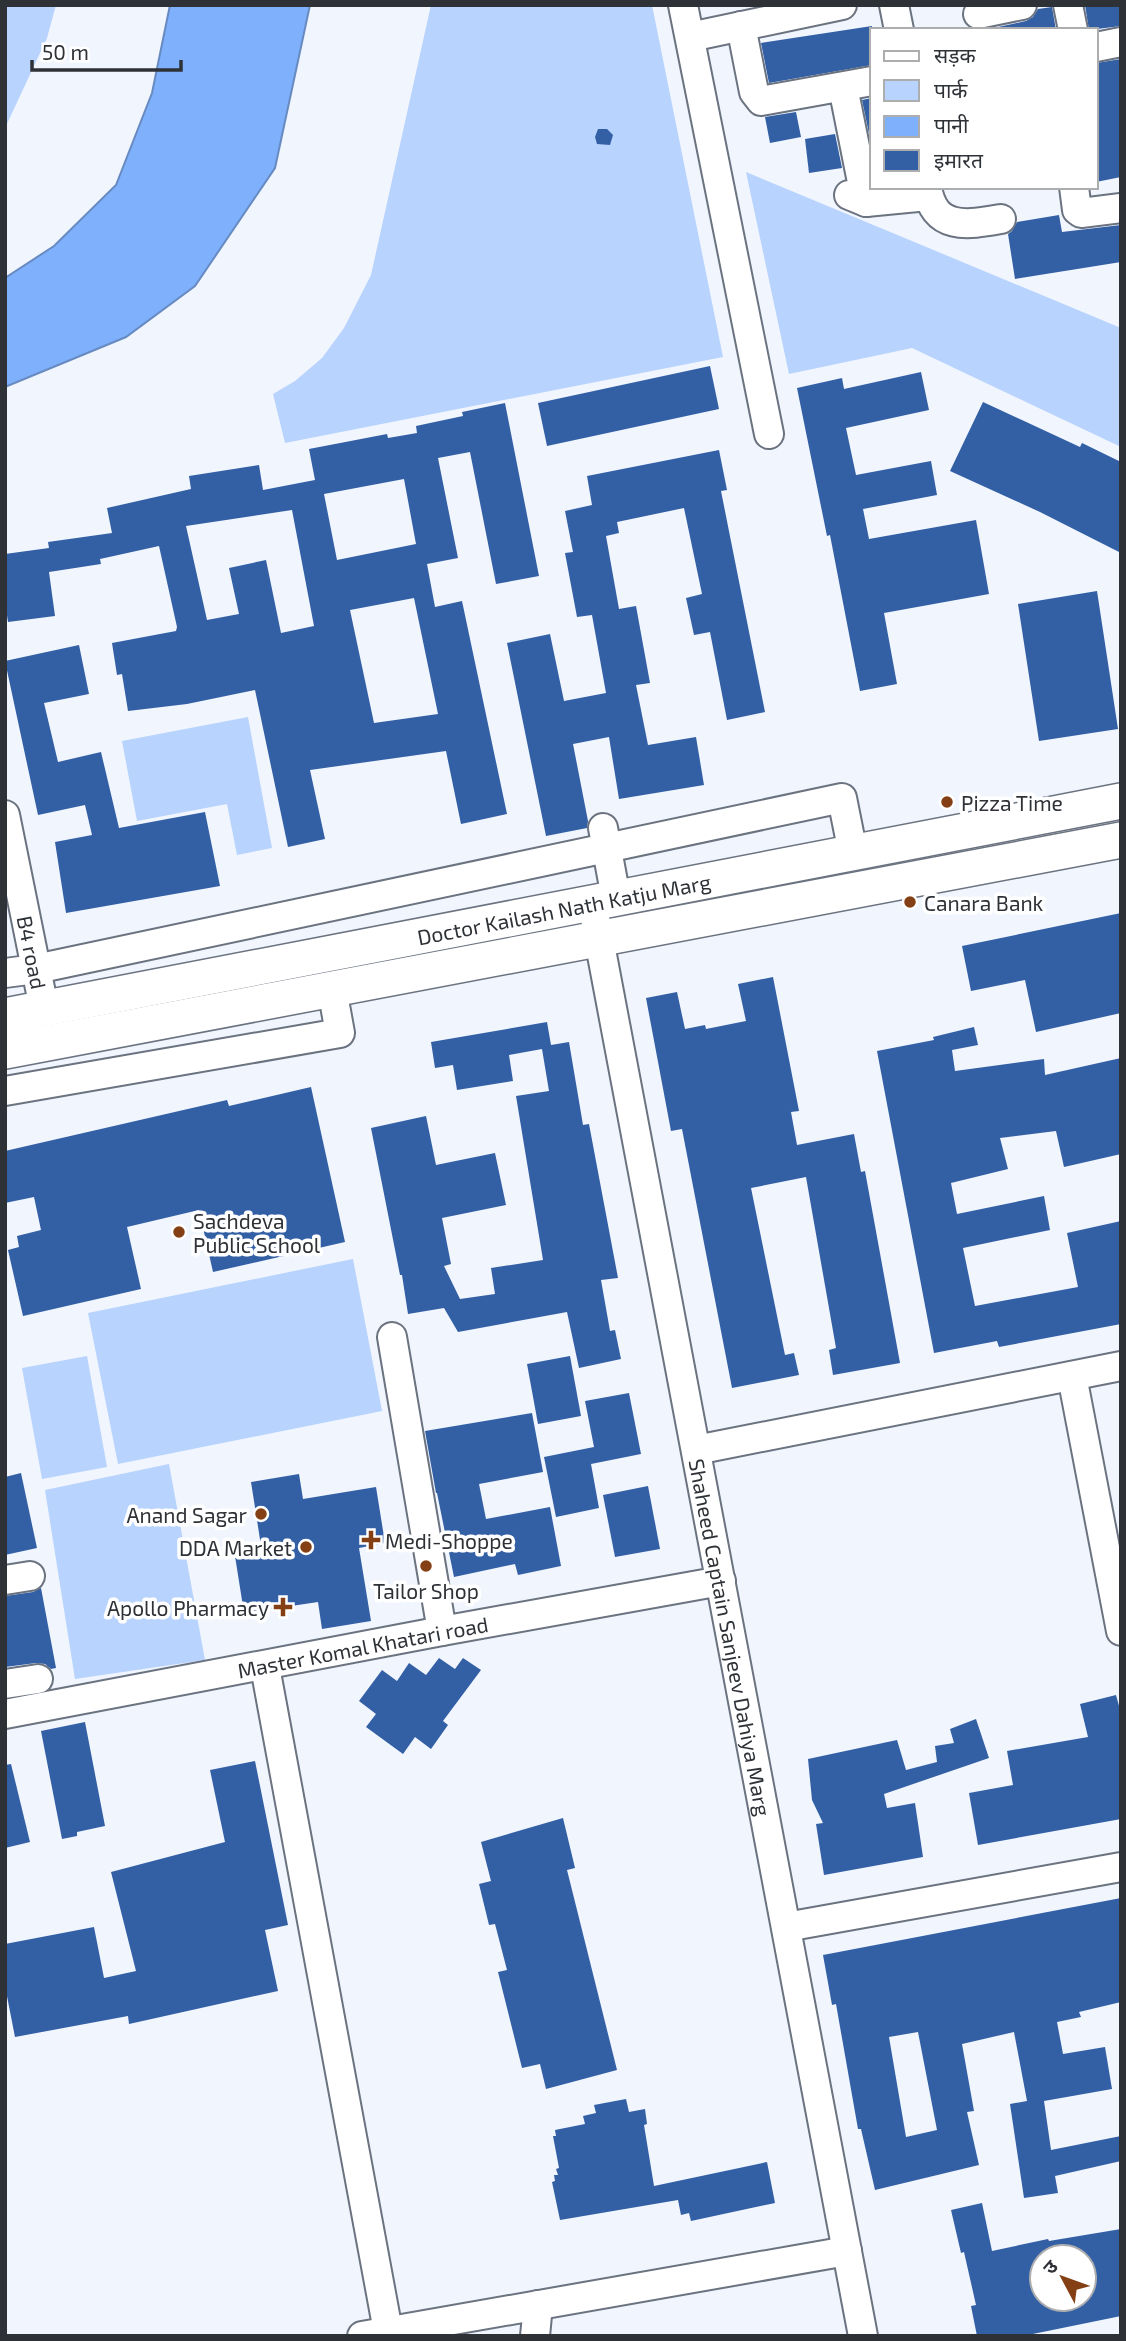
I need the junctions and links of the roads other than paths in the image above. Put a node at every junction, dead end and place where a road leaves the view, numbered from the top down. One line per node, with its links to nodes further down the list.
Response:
1 (684, 5): 10 (street)
2 (842, 5): 7 (street)
3 (894, 5): 8 (street)
4 (1023, 5): 6 (street)
5 (1068, 5): 9 (street)
6 (978, 14)
7 (741, 26): 10 (street); 14 (street)
8 (899, 28)
9 (1073, 28)
10 (690, 37): 19 (street)
11 (1121, 42): 12 (street)
12 (1098, 47)
13 (870, 81): 14 (street)
14 (843, 87): 16 (street)
15 (1074, 189): 17 (street)
16 (927, 192): 18 (street)
17 (1121, 208)
18 (1000, 219)
19 (769, 434)
20 (1121, 800): 24 (main road, Doctor Kailash Nath Katju Marg)
21 (5, 815): 27 (street, B4 road)
22 (604, 838): 24 (street); 25 (street, Shaheed Captain Sanjeev Dahiya Marg); 27 (street)
23 (1121, 840): 26 (main road, Doctor Kailash Nath Katju Marg)
24 (853, 853): 25 (main road, Doctor Kailash Nath Katju Marg)
25 (604, 900): 26 (street, Shaheed Captain Sanjeev Dahiya Marg); 30 (main road, Doctor Kailash Nath Katju Marg)
26 (599, 939): 29 (main road, Doctor Kailash Nath Katju Marg); 37 (street, Shaheed Captain Sanjeev Dahiya Marg)
27 (36, 968): 28 (street); 30 (street, B4 road)
28 (5, 973)
29 (332, 989): 32 (main road, Doctor Kailash Nath Katju Marg); 33 (street)
30 (44, 1008): 31 (main road, Doctor Kailash Nath Katju Marg)
31 (6, 1012)
32 (5, 1051)
33 (5, 1091)
34 (392, 1337): 39 (street)
35 (1121, 1366): 36 (street)
36 (1072, 1376): 37 (street); 40 (street)
37 (695, 1450): 38 (street, Shaheed Captain Sanjeev Dahiya Marg)
38 (721, 1581): 39 (street, Master Komal Khatari road); 46 (street, Shaheed Captain Sanjeev Dahiya Marg)
39 (442, 1631): 41 (street, Master Komal Khatari road)
40 (1121, 1631)
41 (265, 1667): 44 (street, Master Komal Khatari road); 49 (street)
42 (38, 1679): 43 (street)
43 (5, 1684)
44 (5, 1714)
45 (1121, 1867): 46 (street)
46 (786, 1927): 47 (street, Shaheed Captain Sanjeev Dahiya Marg)
47 (847, 2251): 48 (street); 51 (street, Shaheed Captain Sanjeev Dahiya Marg)
48 (538, 2305): 49 (street); 50 (street)
49 (375, 2334)
50 (535, 2336)
51 (863, 2336)

